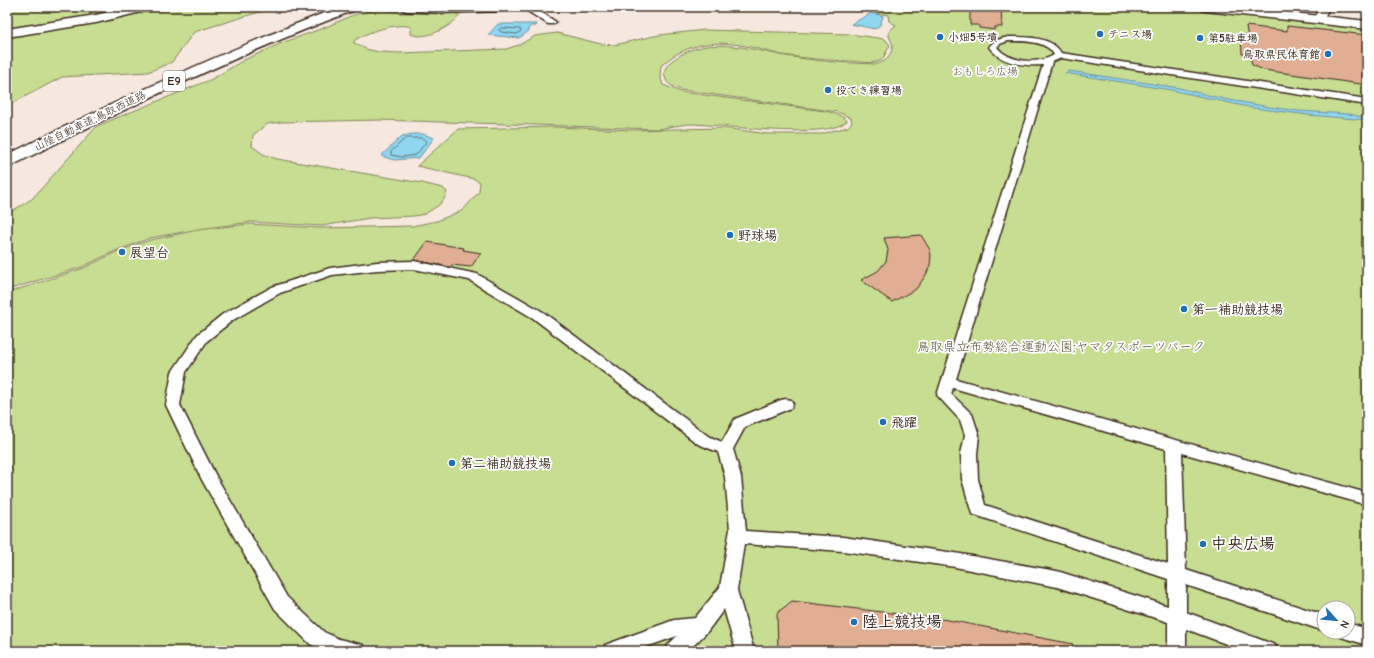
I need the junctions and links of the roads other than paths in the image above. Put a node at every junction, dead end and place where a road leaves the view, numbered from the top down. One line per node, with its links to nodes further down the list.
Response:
1 (145, 7): 13 (main road)
2 (407, 7): 3 (main road)
3 (502, 7)
4 (526, 7): 11 (street)
5 (1206, 7): 9 (main road)
6 (1272, 7): 9 (street)
7 (1324, 7): 10 (street)
8 (345, 8): 16 (main road, 山陰自動車道;鳥取西道路 / E9); 17 (main road, 山陰自動車道;鳥取西道路 / E9)
9 (1284, 15): 10 (main road)
10 (1319, 19): 12 (main road)
11 (551, 22)
12 (1367, 24)
13 (7, 34)
14 (1053, 58): 14 (street); 15 (street); 18 (street)
15 (1367, 102)
16 (7, 156)
17 (7, 161)
18 (948, 382): 20 (street); 24 (street)
19 (786, 404): 21 (street)
20 (1174, 445): 22 (street); 24 (street)
21 (725, 449): 23 (street); 31 (street)
22 (1367, 499)
23 (736, 537): 25 (street); 26 (street)
24 (1177, 576): 26 (street); 27 (street)
25 (728, 590): 28 (street); 34 (street)
26 (1177, 616): 35 (street); 36 (street)
27 (1316, 620)
28 (700, 626): 32 (street); 33 (street)
29 (1356, 634): 30 (street)
30 (1367, 637)
31 (356, 651)
32 (612, 651)
33 (675, 651)
34 (745, 651)
35 (1177, 651)
36 (1268, 651)

